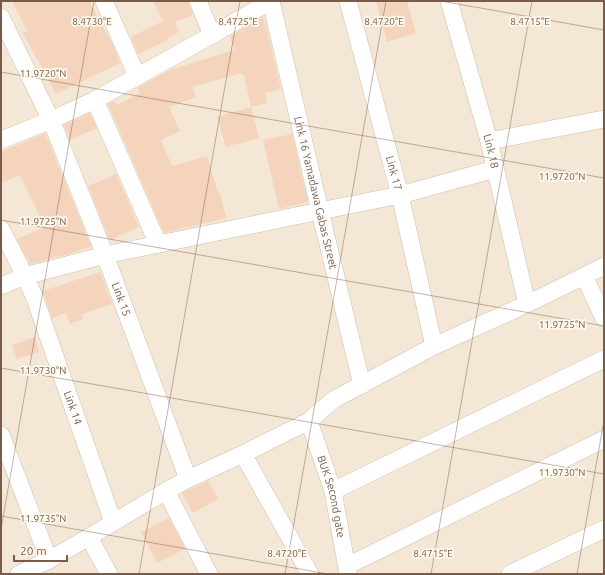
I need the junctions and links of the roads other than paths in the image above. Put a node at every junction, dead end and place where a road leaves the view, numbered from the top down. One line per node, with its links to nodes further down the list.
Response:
1 (104, 1): 8 (street)
2 (198, 1): 7 (street)
3 (271, 1): 7 (street); 16 (street, Link 16 Yamadawa Gabas Street)
4 (348, 1): 15 (street, Link 17)
5 (449, 1): 13 (street, Link 18)
6 (1, 18): 11 (street, Link 15)
7 (212, 35): 8 (street)
8 (137, 76): 9 (street)
9 (95, 100): 11 (street); 18 (street)
10 (604, 119): 13 (street)
11 (51, 120): 12 (street); 19 (street, Link 15)
12 (1, 140)
13 (489, 141): 14 (street, Link 18)
14 (495, 169): 15 (street); 24 (street, Link 18)
15 (400, 195): 16 (street); 26 (street, Link 17)
16 (320, 211): 18 (street); 28 (street, Link 16 Yamadawa Gabas Street)
17 (1, 229): 21 (street, Link 14)
18 (158, 244): 19 (street)
19 (105, 255): 21 (street); 33 (street, Link 15)
20 (604, 266): 22 (street)
21 (26, 276): 23 (street); 36 (street, Link 14)
22 (584, 276): 24 (street); 25 (street)
23 (1, 286)
24 (527, 304): 26 (street)
25 (604, 318)
26 (434, 346): 28 (street)
27 (604, 359): 35 (street)
28 (362, 385): 29 (street)
29 (309, 421): 32 (street); 35 (street, BUK Second gate)
30 (1, 435): 39 (street)
31 (604, 439): 40 (street)
32 (243, 454): 33 (street); 44 (street)
33 (188, 479): 34 (street)
34 (166, 491): 36 (street); 43 (street)
35 (333, 491): 40 (street, BUK Second gate)
36 (113, 522): 38 (street)
37 (604, 529): 45 (street)
38 (89, 538): 39 (street); 42 (street)
39 (49, 560): 41 (street)
40 (348, 570)
41 (19, 574)
42 (109, 574)
43 (209, 574)
44 (310, 574)
45 (510, 574)

